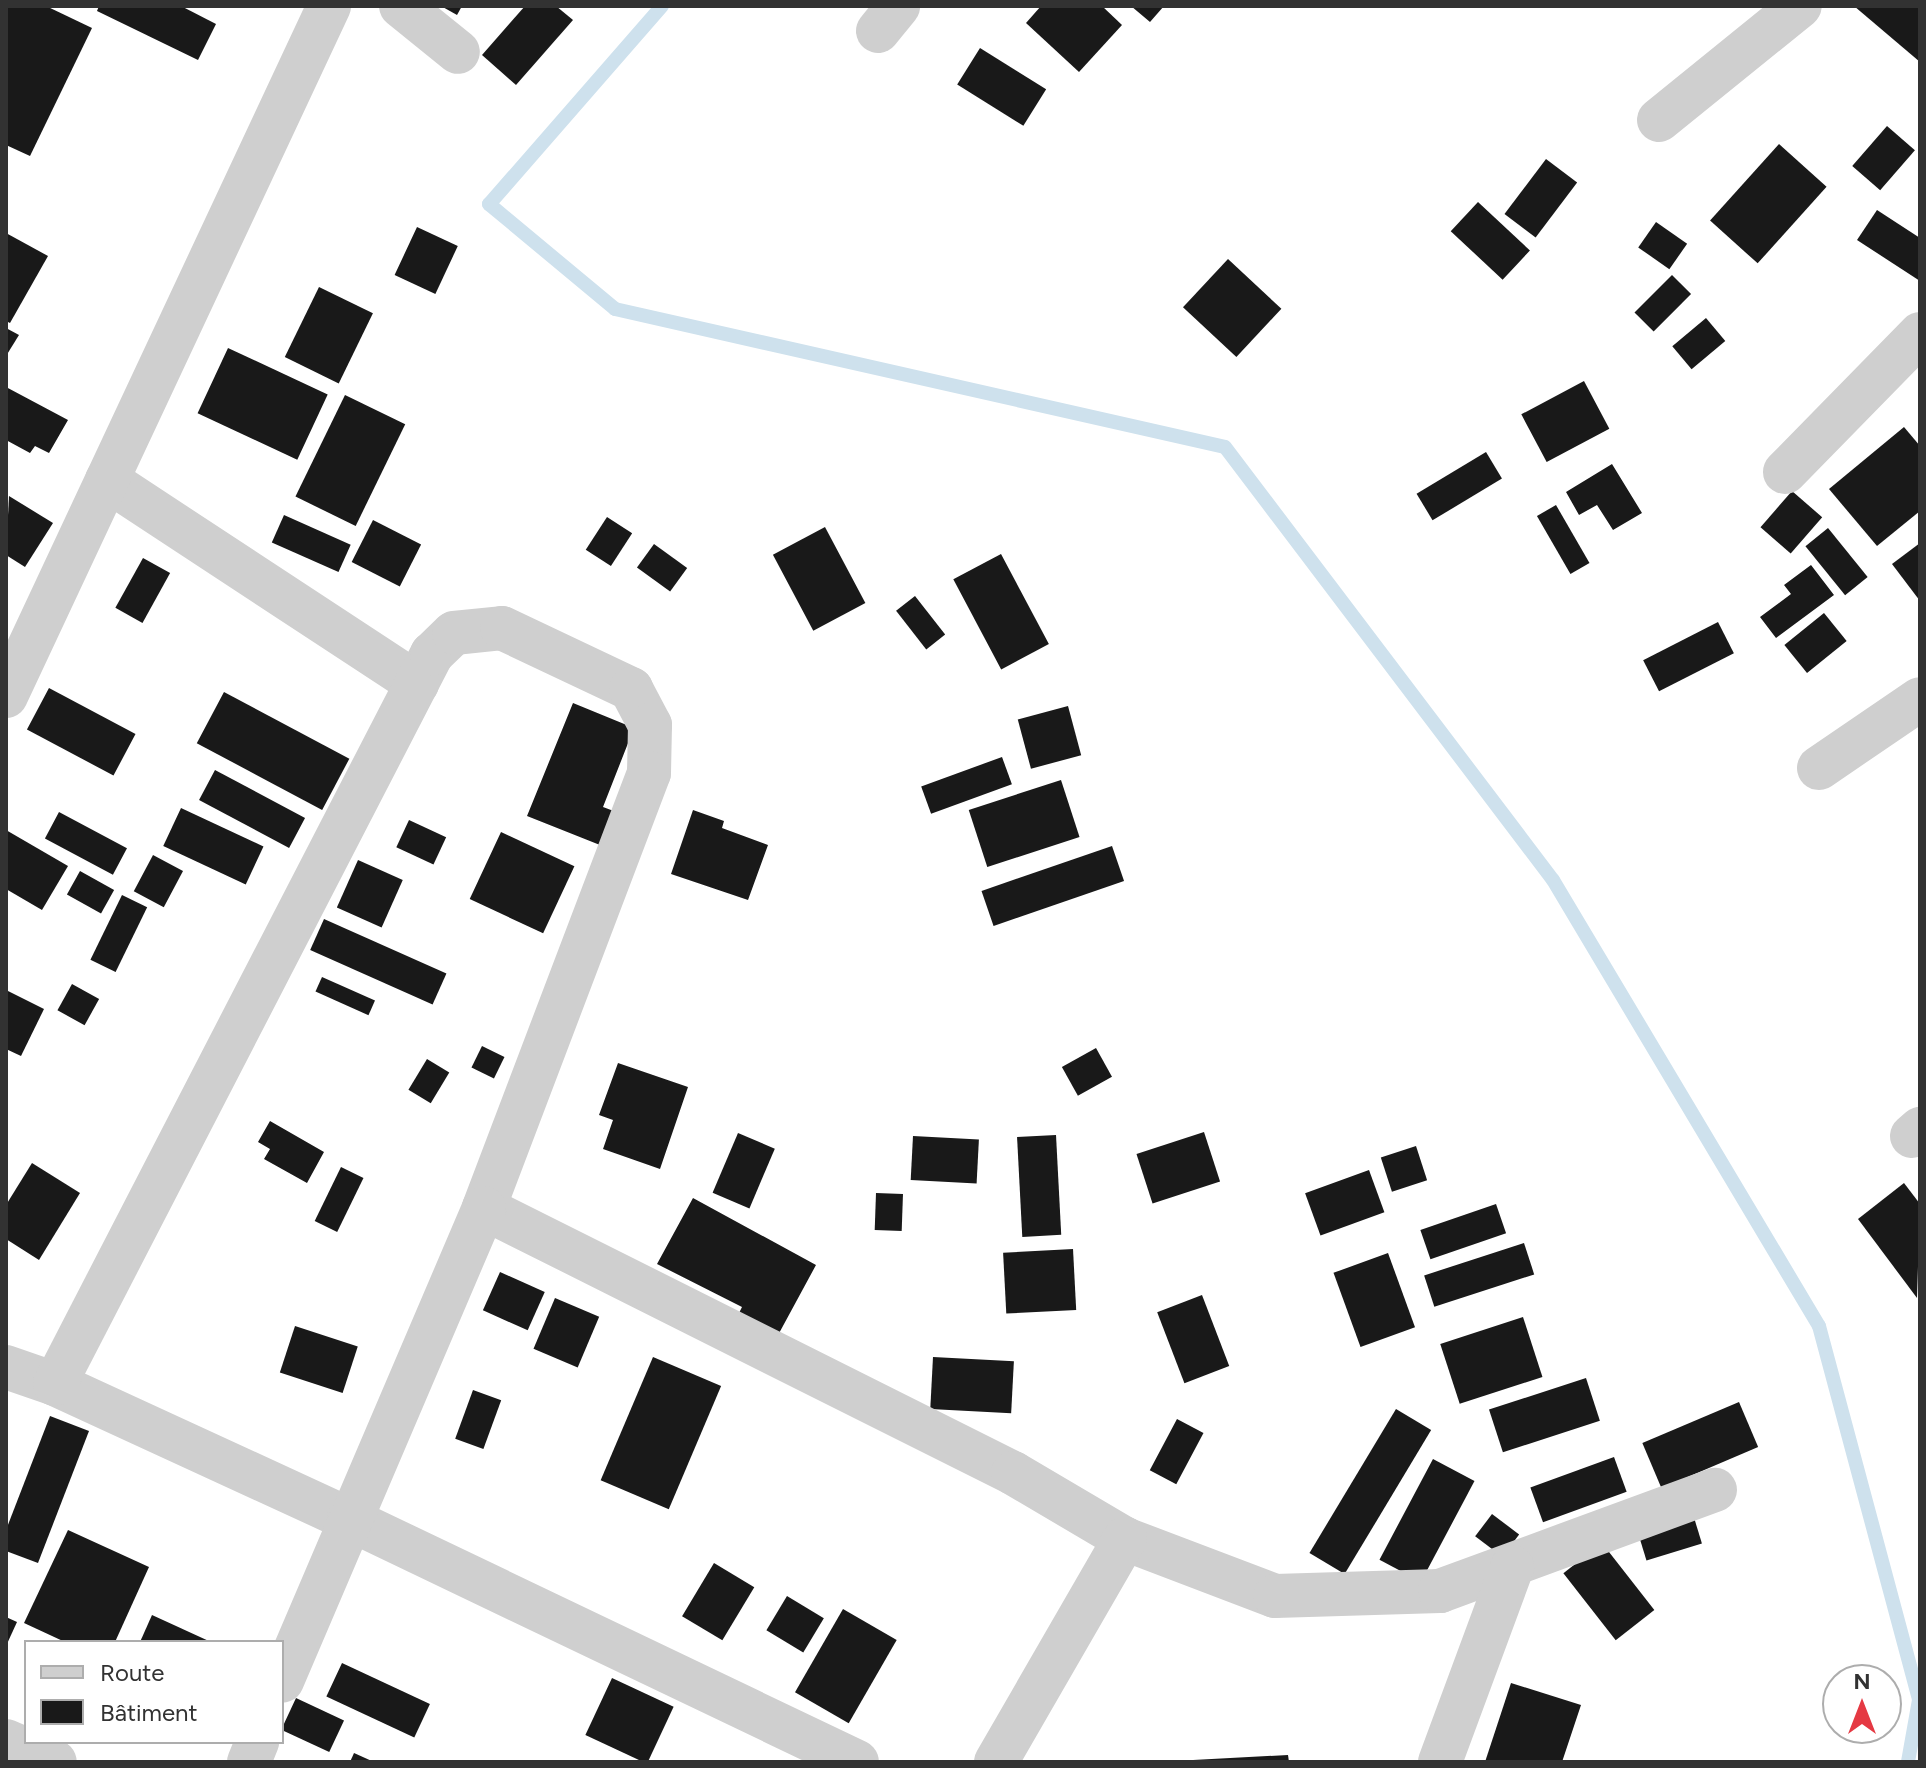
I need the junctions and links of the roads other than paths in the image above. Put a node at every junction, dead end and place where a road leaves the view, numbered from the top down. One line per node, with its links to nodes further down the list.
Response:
1 (329, 6): 8 (street)
2 (401, 6): 4 (street)
3 (1800, 6): 5 (street)
4 (458, 52)
5 (1659, 120)
6 (1920, 334): 7 (street)
7 (1785, 472)
8 (107, 480): 9 (street); 10 (street)
9 (417, 684): 13 (street); 15 (street)
10 (6, 696)
11 (1920, 699): 12 (street)
12 (1819, 768)
13 (484, 1208): 17 (street); 18 (street)
14 (6, 1367): 15 (street)
15 (55, 1384): 17 (street)
16 (1715, 1490): 19 (street)
17 (349, 1519): 20 (street); 23 (street)
18 (1125, 1539): 19 (street); 24 (street)
19 (1512, 1567): 25 (street)
20 (284, 1676)
21 (6, 1741): 22 (street)
22 (55, 1762)
23 (857, 1762)
24 (996, 1762)
25 (1440, 1762)

